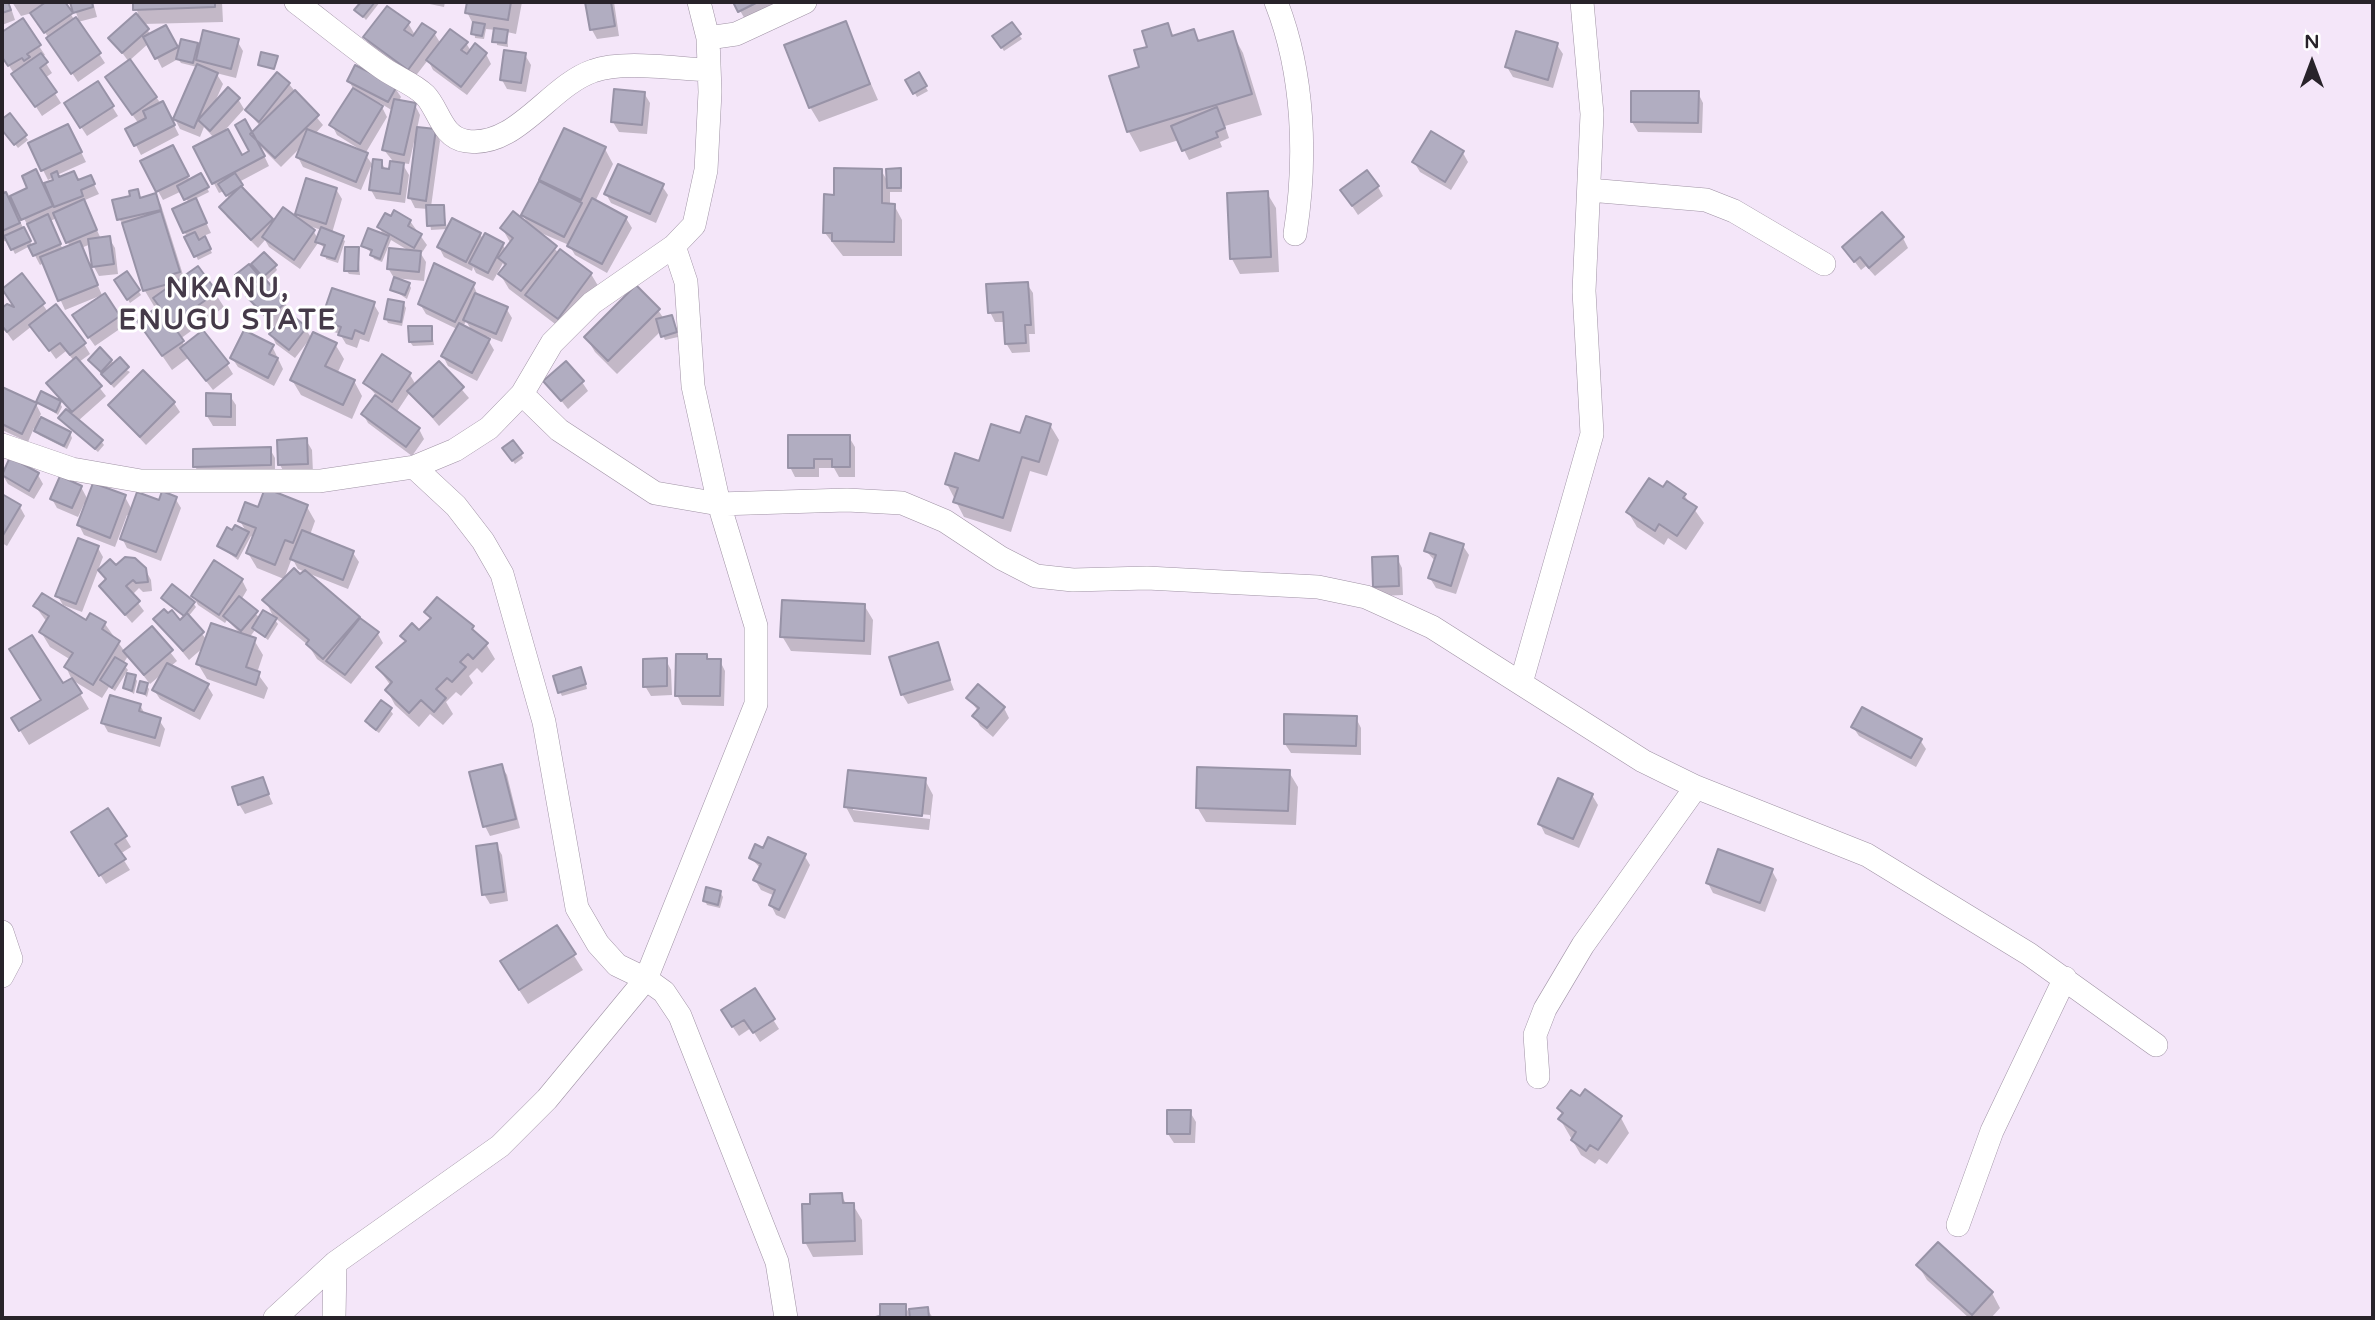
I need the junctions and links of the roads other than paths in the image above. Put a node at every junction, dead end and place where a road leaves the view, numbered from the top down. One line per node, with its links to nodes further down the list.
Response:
1 (296, 2): 7 (street)
2 (699, 2): 6 (street)
3 (805, 2): 6 (street)
4 (1276, 2): 9 (street)
5 (1583, 2): 8 (street)
6 (708, 38): 7 (street)
7 (709, 70): 10 (street)
8 (1589, 190): 11 (street); 16 (street)
9 (1295, 234)
10 (674, 246): 12 (street); 15 (street)
11 (1824, 264)
12 (522, 394): 14 (street); 15 (street)
13 (2, 445): 14 (street)
14 (414, 467): 21 (street)
15 (719, 504): 16 (street); 21 (street)
16 (1521, 683): 17 (street)
17 (1696, 787): 20 (street); 23 (street)
18 (2, 932): 19 (street)
19 (2, 976)
20 (2065, 978): 22 (street); 24 (street)
21 (646, 979): 25 (street); 28 (street)
22 (2156, 1045)
23 (1538, 1077)
24 (1958, 1225)
25 (335, 1263): 26 (street); 27 (street)
26 (275, 1318)
27 (334, 1318)
28 (786, 1318)

